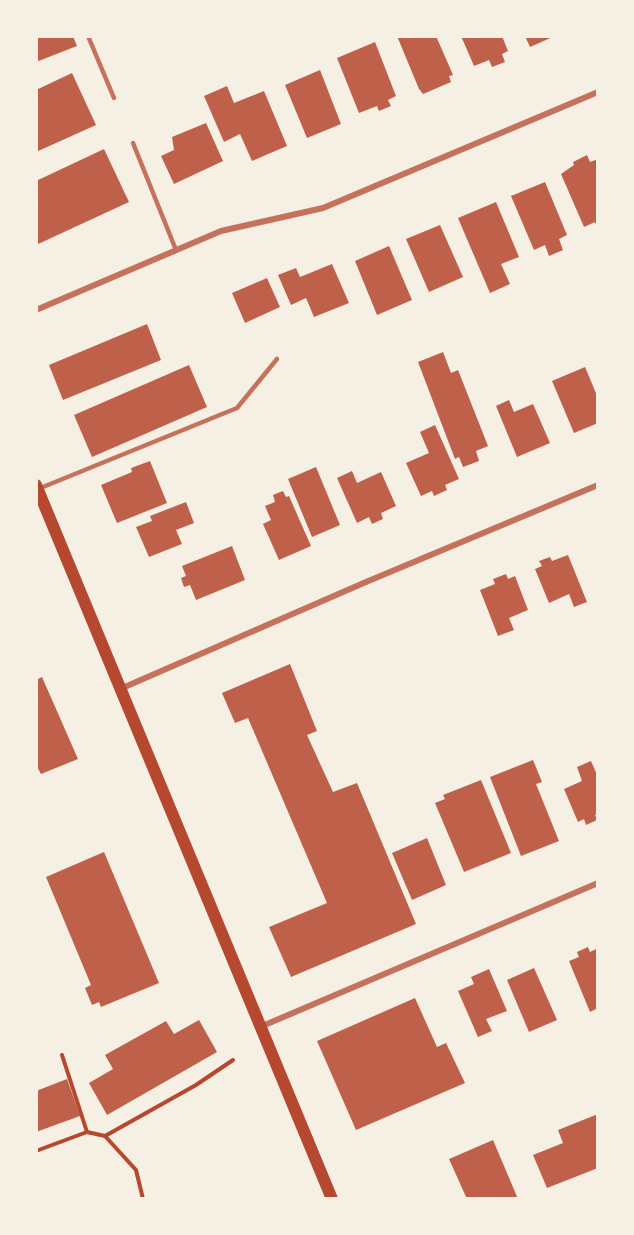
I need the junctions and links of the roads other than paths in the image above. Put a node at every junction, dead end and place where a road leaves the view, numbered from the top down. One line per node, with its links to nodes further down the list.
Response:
1 (88, 36): 3 (lane)
2 (598, 92): 5 (street)
3 (114, 98)
4 (132, 143): 5 (lane)
5 (176, 250): 6 (street)
6 (36, 310)
7 (277, 359): 9 (lane)
8 (598, 485): 10 (street)
9 (37, 487): 10 (main road)
10 (120, 689): 12 (main road)
11 (598, 883): 12 (street)
12 (260, 1027): 13 (main road)
13 (332, 1199)

